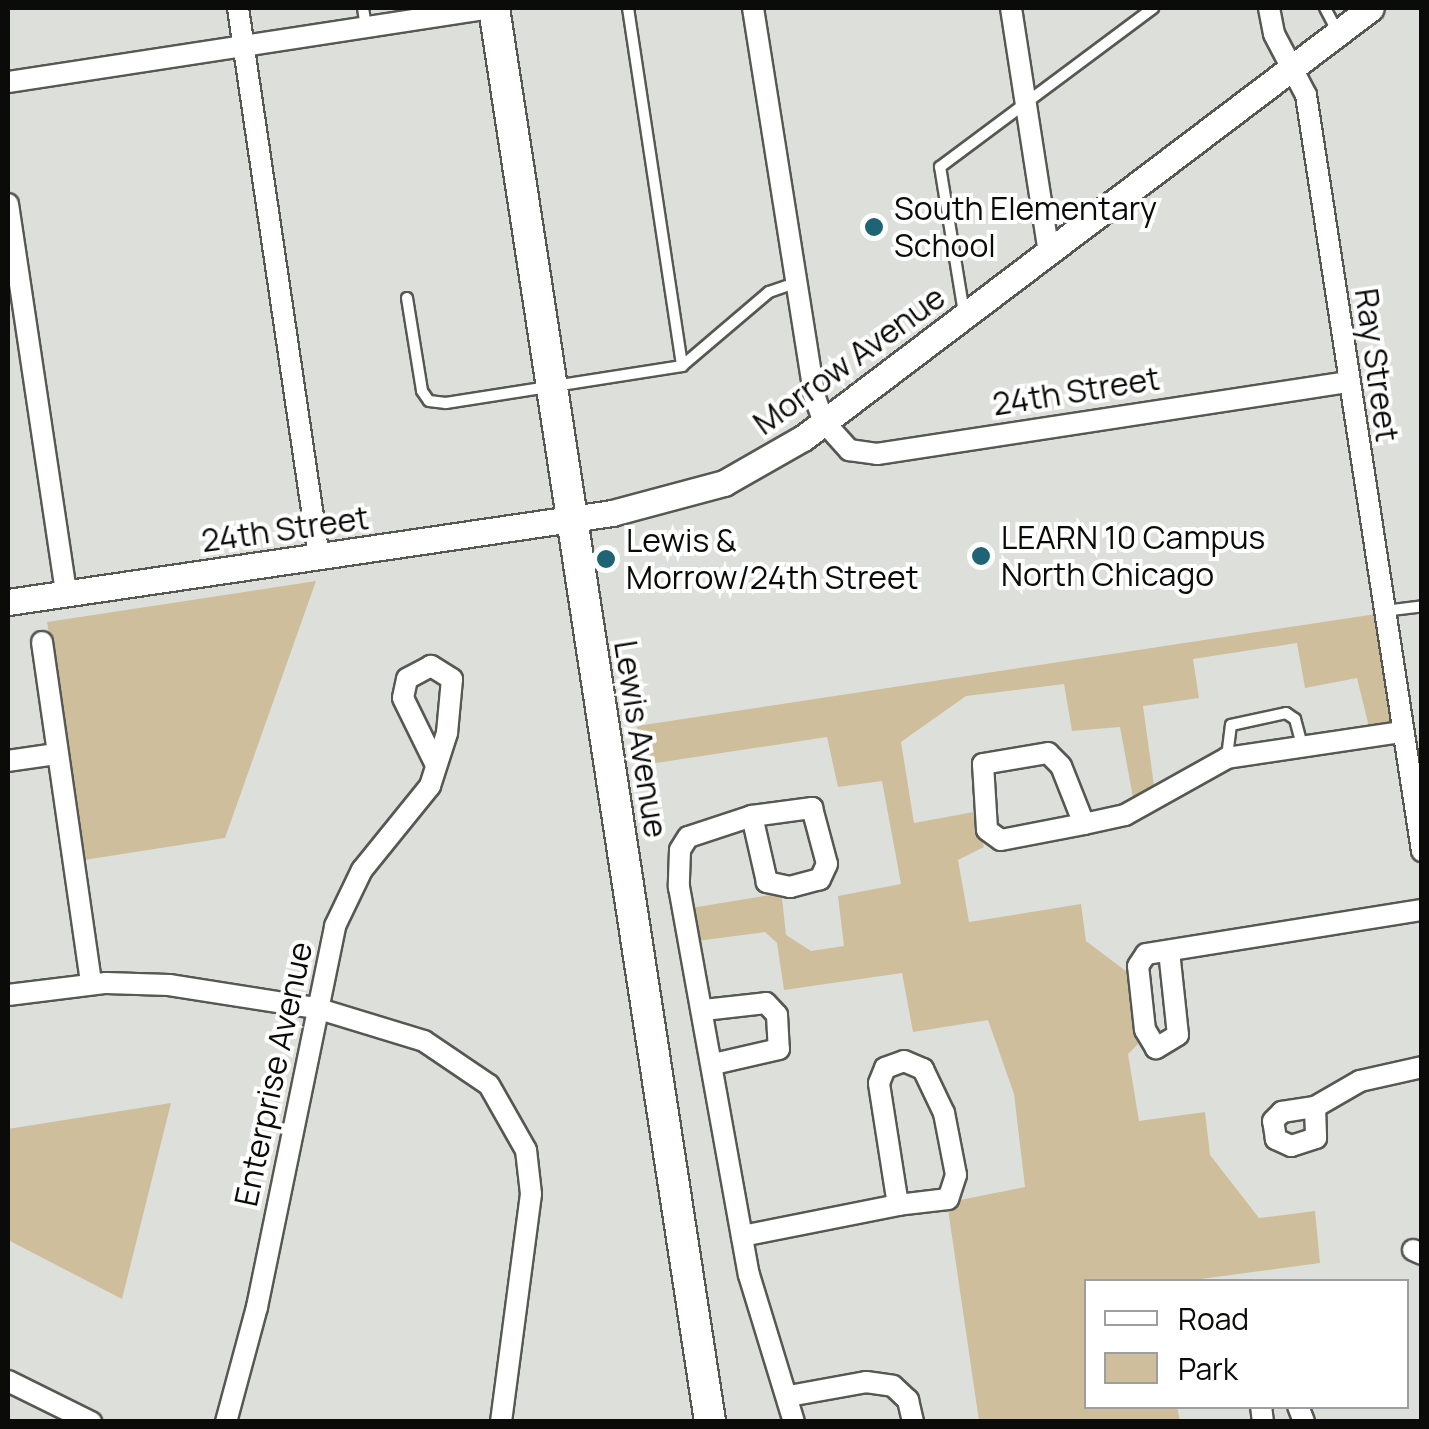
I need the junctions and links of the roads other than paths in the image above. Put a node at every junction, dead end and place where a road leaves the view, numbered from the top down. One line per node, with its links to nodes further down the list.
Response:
1 (238, 8): 13 (street)
2 (494, 8): 11 (street); 24 (main road, Lewis Avenue)
3 (628, 8): 22 (lane)
4 (753, 8): 19 (street)
5 (1011, 8): 16 (street)
6 (1153, 8): 10 (lane)
7 (1270, 8): 14 (street, Ray Street)
8 (1326, 8): 12 (lane)
9 (1371, 8): 12 (street, Morrow Avenue)
10 (1142, 11): 16 (lane)
11 (365, 18): 13 (street)
12 (1338, 32): 14 (street, Morrow Avenue)
13 (244, 47): 15 (street); 27 (street)
14 (1292, 68): 18 (street, Morrow Avenue); 23 (street, Ray Street)
15 (8, 82)
16 (1026, 106): 18 (street); 21 (lane)
17 (8, 204): 28 (street)
18 (1048, 254): 21 (street, Morrow Avenue)
19 (796, 283): 22 (lane); 25 (street)
20 (407, 298): 24 (lane)
21 (965, 318): 25 (street, Morrow Avenue)
22 (682, 366): 24 (lane)
23 (1349, 382): 25 (street, 24th Street); 31 (street, Ray Street)
24 (552, 389): 26 (main road, Lewis Avenue)
25 (824, 422): 26 (street, Morrow Avenue)
26 (573, 520): 27 (street, 24th Street); 58 (main road, Lewis Avenue)
27 (319, 557): 28 (street, 24th Street)
28 (66, 594): 29 (street, 24th Street)
29 (8, 602)
30 (1422, 606): 31 (lane)
31 (1384, 611): 33 (street, Ray Street)
32 (42, 642): 35 (street)
33 (1402, 732): 34 (street); 41 (street, Ray Street)
34 (1303, 748): 36 (street); 36 (lane)
35 (56, 754): 37 (street); 44 (street)
36 (1228, 758): 40 (street)
37 (8, 761)
38 (436, 765): 46 (street, Enterprise Avenue)
39 (752, 816): 39 (street); 47 (street)
40 (1084, 824): 40 (street)
41 (1422, 851)
42 (1422, 910): 43 (street)
43 (1169, 950)
44 (92, 984): 45 (street); 46 (street)
45 (8, 995)
46 (316, 1008): 56 (street, Enterprise Avenue); 57 (street)
47 (704, 1010): 48 (street); 48 (street)
48 (714, 1064): 52 (street)
49 (1422, 1067): 50 (street)
50 (1315, 1108)
51 (898, 1205): 51 (street); 52 (street)
52 (742, 1236): 54 (street)
53 (8, 1381): 55 (street)
54 (789, 1396): 59 (street); 60 (street)
55 (91, 1422)
56 (226, 1422)
57 (501, 1422)
58 (710, 1422)
59 (794, 1422)
60 (913, 1422)

